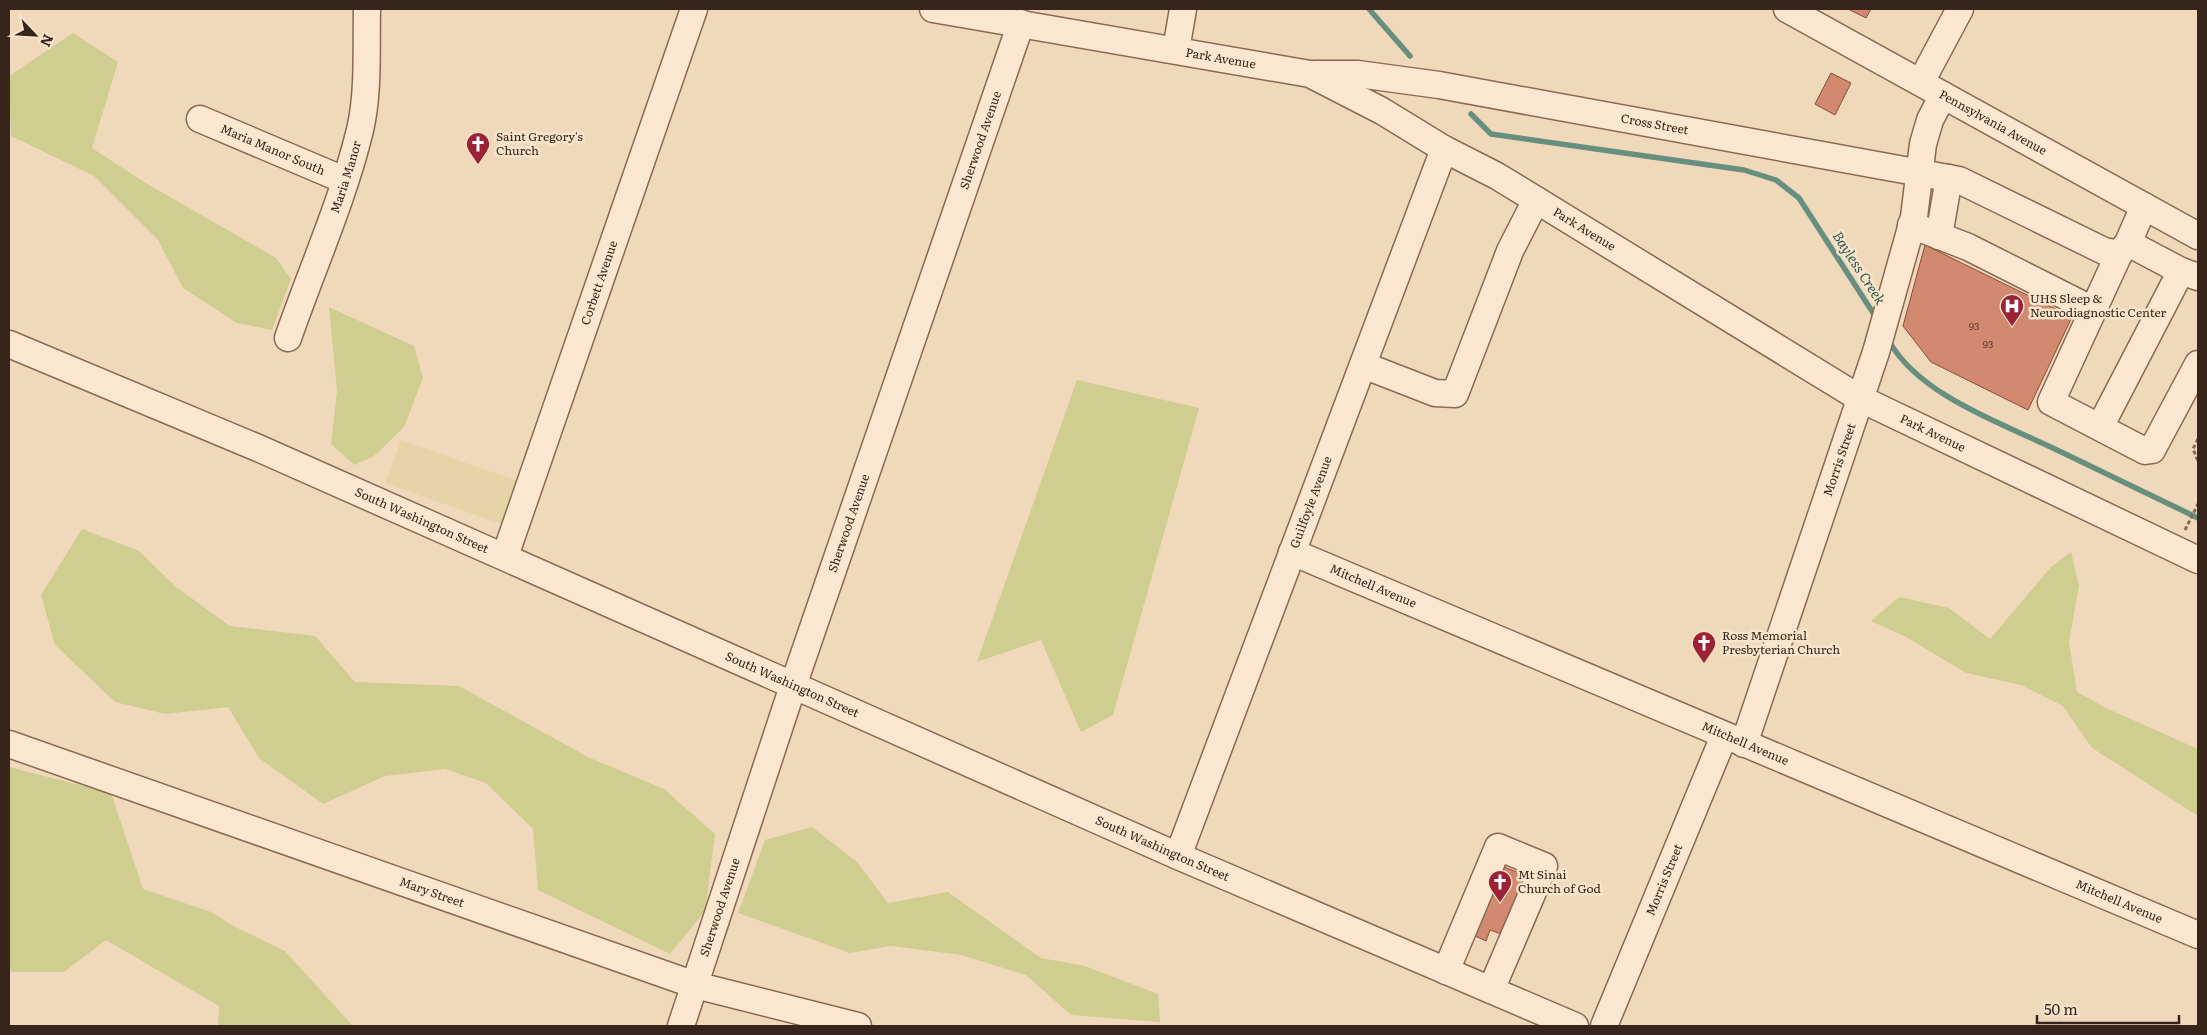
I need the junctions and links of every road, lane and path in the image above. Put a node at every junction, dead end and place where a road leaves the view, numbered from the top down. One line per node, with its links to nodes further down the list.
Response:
1 (367, 9): 16 (street, Maria Manor)
2 (694, 9): 36 (street, Corbett Avenue)
3 (933, 9): 7 (street, Park Avenue)
4 (1183, 9): 8 (street)
5 (1787, 9): 10 (street, Pennsylvania Avenue)
6 (1960, 9): 10 (street)
7 (1022, 23): 8 (street, Park Avenue); 38 (street, Sherwood Avenue)
8 (1176, 50): 9 (street, Park Avenue)
9 (1310, 74): 13 (street, Park Avenue); 14 (street, Cross Street)
10 (1920, 82): 11 (street, Pennsylvania Avenue)
11 (1943, 95): 14 (street); 18 (street, Pennsylvania Avenue)
12 (200, 119): 16 (street, Maria Manor South)
13 (1444, 149): 17 (street, Park Avenue); 28 (street, Guilfoyle Avenue)
14 (1918, 172): 15 (street, Cross Street); 19 (street, Morris Street)
15 (1949, 178): 20 (street); 22 (street, Cross Street)
16 (344, 180): 25 (street, Maria Manor)
17 (1536, 200): 28 (street); 29 (street, Park Avenue)
18 (2144, 206): 21 (street, Pennsylvania Avenue); 22 (street)
19 (1911, 225): 20 (street); 29 (street, Morris Street)
20 (1939, 236): 24 (street)
21 (2198, 236)
22 (2123, 249): 23 (street, Cross Street); 24 (street)
23 (2190, 274): 30 (street)
24 (2094, 310): 30 (street)
25 (288, 338)
26 (9, 344): 36 (street, South Washington Street)
27 (2198, 364): 30 (street)
28 (1363, 365): 35 (street, Guilfoyle Avenue)
29 (1861, 399): 37 (street, Park Avenue); 39 (street, Morris Street)
30 (2100, 427)
31 (2198, 439): 32 (path)
32 (2198, 461)
33 (2198, 504): 34 (path)
34 (2187, 526)
35 (1292, 552): 39 (street, Mitchell Avenue); 41 (street, Guilfoyle Avenue)
36 (505, 556): 38 (street, South Washington Street)
37 (2198, 560)
38 (793, 686): 41 (street, South Washington Street); 44 (street, Sherwood Avenue)
39 (1734, 740): 42 (street, Mitchell Avenue); 49 (street, Morris Street)
40 (9, 744): 44 (street, Mary Street)
41 (1178, 856): 43 (street, South Washington Street)
42 (2198, 935)
43 (1446, 971): 45 (street, South Washington Street); 45 (street)
44 (695, 985): 46 (street, Sherwood Avenue); 47 (street, Mary Street)
45 (1491, 990): 48 (street, South Washington Street)
46 (681, 1026)
47 (858, 1026)
48 (1575, 1026)
49 (1604, 1026)

